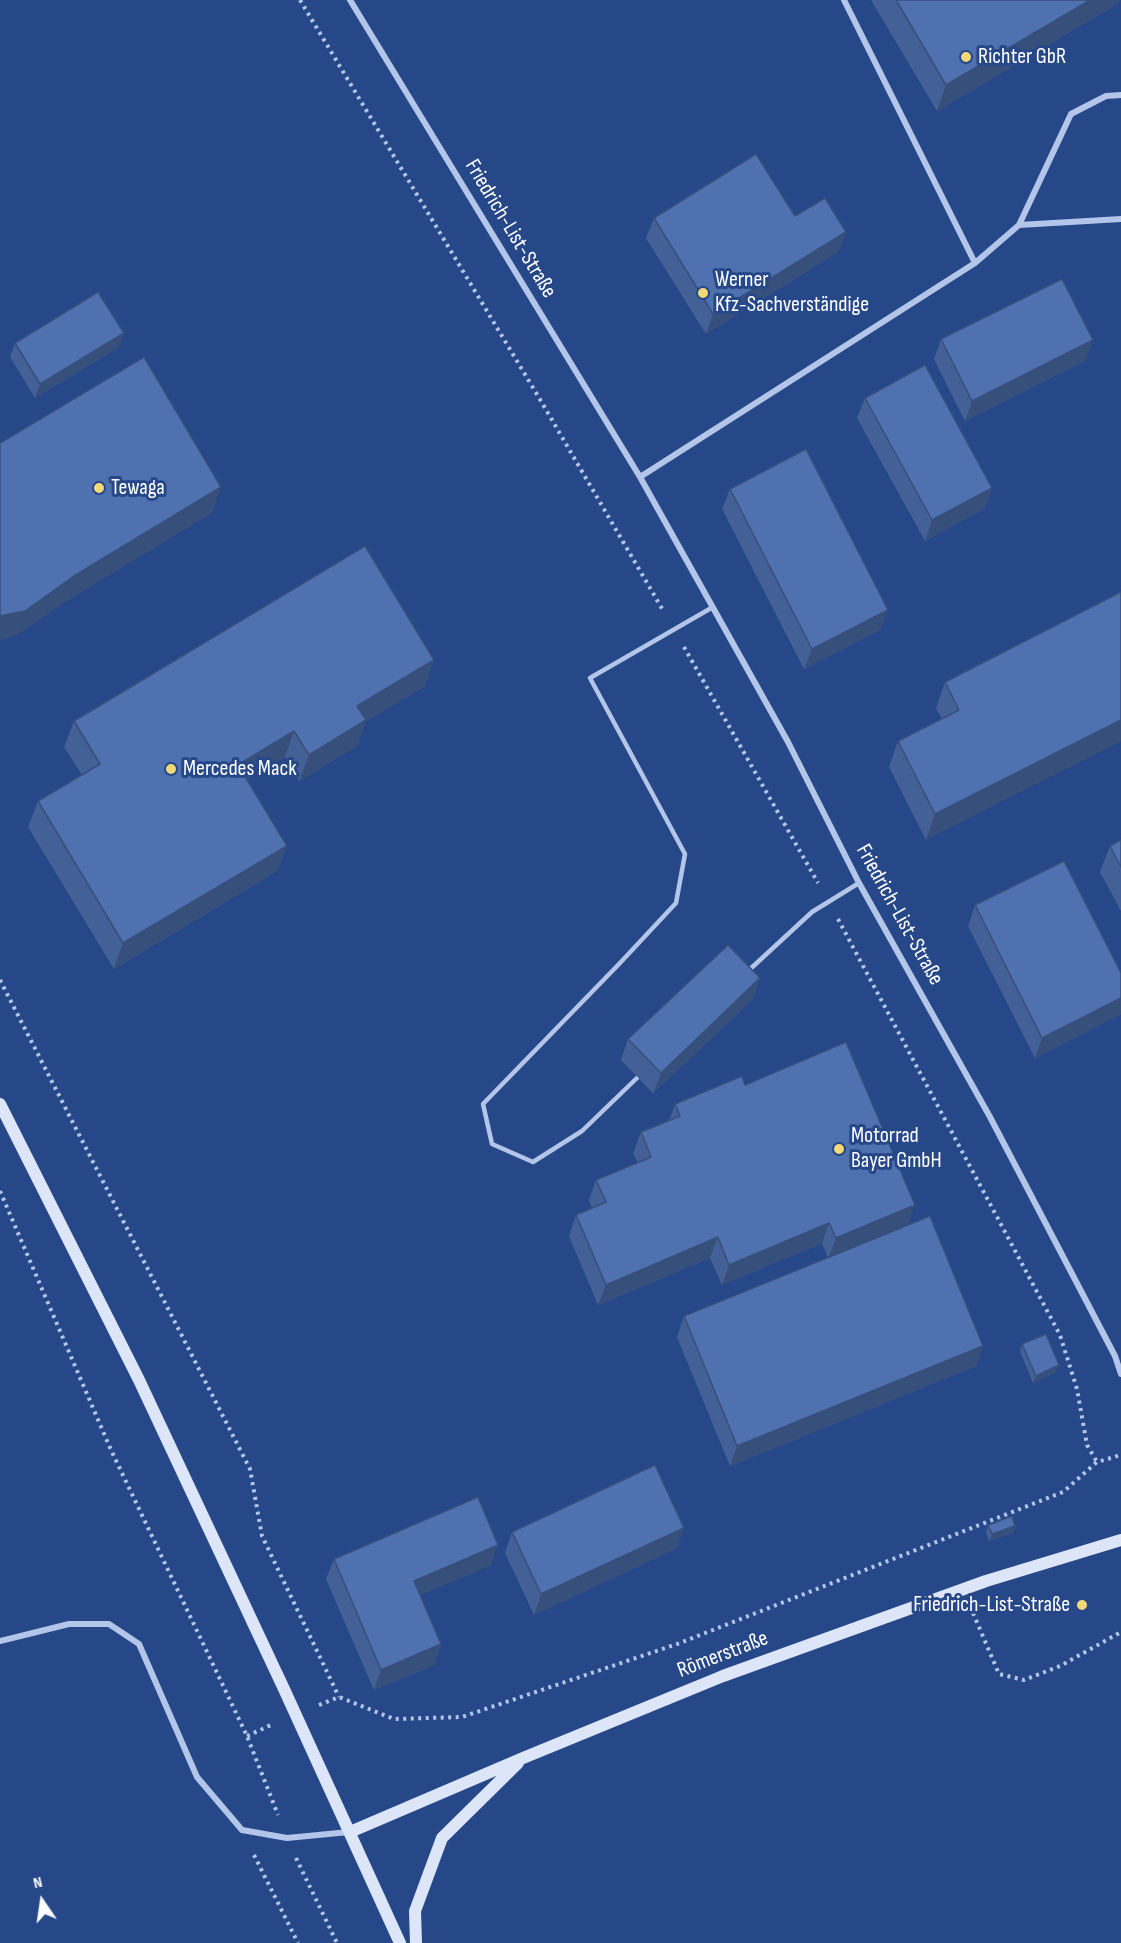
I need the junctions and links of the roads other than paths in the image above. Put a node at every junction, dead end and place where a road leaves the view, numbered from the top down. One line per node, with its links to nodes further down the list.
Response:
1 (350, 0): 7 (street, Friedrich-List-Straße)
2 (843, 0): 6 (street)
3 (1121, 95): 5 (street)
4 (1121, 219): 5 (street)
5 (1019, 225): 6 (street)
6 (975, 263): 7 (street)
7 (640, 477): 8 (street, Friedrich-List-Straße)
8 (713, 607): 9 (street, Friedrich-List-Straße); 11 (lane)
9 (860, 883): 10 (lane); 13 (street, Friedrich-List-Straße)
10 (744, 974)
11 (638, 1077)
12 (0, 1104): 18 (main road)
13 (1118, 1355): 14 (street, Friedrich-List-Straße)
14 (1121, 1374)
15 (1121, 1540): 17 (main road, Römerstraße)
16 (0, 1641): 18 (street)
17 (523, 1758): 18 (main road, Römerstraße); 20 (main road)
18 (350, 1832): 19 (main road)
19 (400, 1943)
20 (416, 1943)

